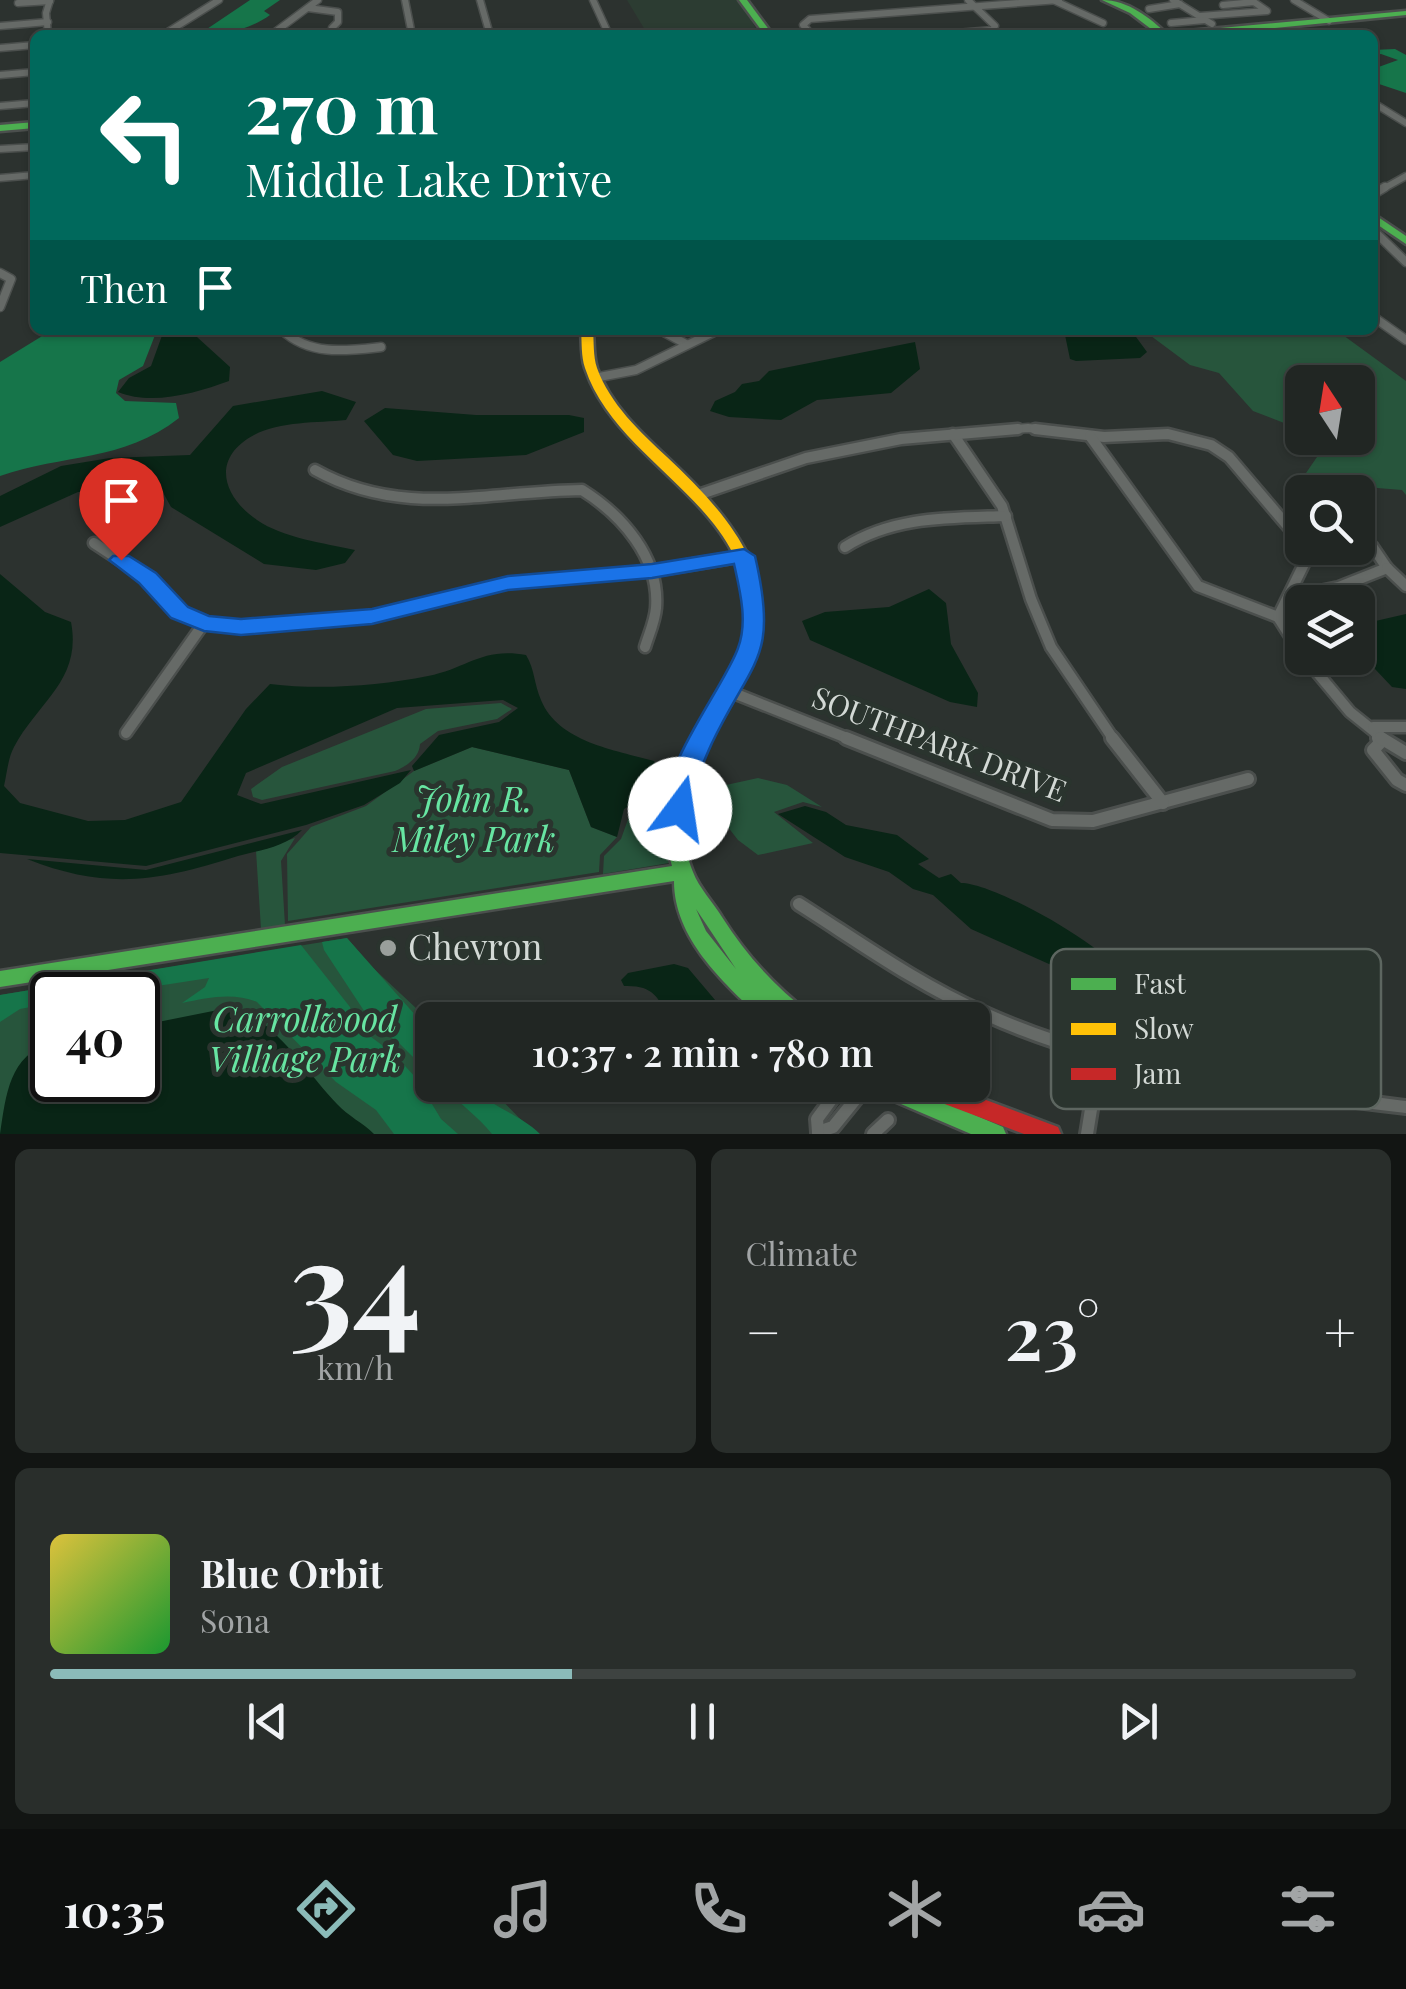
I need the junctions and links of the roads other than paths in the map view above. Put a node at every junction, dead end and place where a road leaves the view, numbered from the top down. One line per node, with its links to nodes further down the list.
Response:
1 (219, 0): 31 (street)
2 (318, 0): 18 (street)
3 (405, 0): 33 (street)
4 (480, 0): 34 (street)
5 (593, 0): 35 (street)
6 (743, 0): 36 (street)
7 (897, 0): 21 (street)
8 (968, 0): 19 (street)
9 (1055, 0): 19 (street); 26 (street)
10 (1106, 0): 39 (street)
11 (1172, 0): 16 (street)
12 (1214, 0): 17 (street)
13 (1294, 0): 24 (street)
14 (50, 1): 15 (street); 25 (street)
15 (18, 4)
16 (1181, 4): 20 (street); 27 (street)
17 (1222, 5): 22 (street); 22 (street)
18 (308, 8): 29 (street); 32 (street)
19 (977, 9): 21 (street); 38 (street)
20 (1149, 9)
21 (910, 14): 37 (street)
22 (1235, 14): 27 (street)
23 (1406, 15): 24 (street); 27 (street)
24 (1329, 20): 41 (street)
25 (48, 22): 28 (street); 30 (street)
26 (1103, 23)
27 (1209, 24): 40 (street)
28 (0, 26)
29 (332, 28)
30 (48, 30)
31 (172, 30)
32 (278, 30)
33 (411, 30)
34 (489, 30)
35 (606, 30)
36 (762, 30)
37 (808, 30)
38 (993, 30)
39 (1168, 30)
40 (1176, 30)
41 (1184, 30)
42 (30, 45): 43 (street)
43 (0, 48)
44 (0, 75): 45 (street)
45 (30, 78)
46 (30, 104): 47 (street)
47 (0, 106)
48 (1378, 106): 50 (street)
49 (30, 123): 51 (street)
50 (1406, 123)
51 (0, 126)
52 (30, 147): 53 (street)
53 (0, 149)
54 (30, 175): 56 (street)
55 (1406, 176): 57 (street)
56 (0, 178)
57 (1378, 192)
58 (1378, 220): 60 (street)
59 (1378, 235): 61 (street)
60 (1406, 241)
61 (1406, 261)
62 (0, 273): 63 (street)
63 (0, 307)
64 (1378, 320): 69 (street)
65 (287, 335): 71 (street)
66 (587, 335): 72 (street)
67 (669, 335): 70 (street)
68 (707, 335): 70 (street)
69 (1406, 340)
70 (686, 344): 72 (street)
71 (382, 347)
72 (594, 378): 76 (street)
73 (953, 434): 74 (street); 76 (street); 77 (street)
74 (1090, 436): 78 (street); 87 (street)
75 (315, 470): 85 (street)
76 (698, 495): 82 (street)
77 (1006, 516): 80 (street); 99 (street)
78 (1285, 523)
79 (94, 543): 88 (street)
80 (845, 547)
81 (1375, 550): 84 (street)
82 (744, 556): 85 (street); 92 (street)
83 (1304, 565): 87 (street)
84 (1387, 568): 86 (street); 87 (street)
85 (652, 571): 88 (street); 90 (street)
86 (1406, 586)
87 (1278, 617): 89 (street)
88 (204, 624): 94 (street)
89 (1285, 628)
90 (645, 647)
91 (1318, 675): 95 (street)
92 (730, 692): 99 (street, SOUTHPARK DRIVE); 100 (street)
93 (1406, 727): 95 (street)
94 (126, 733)
95 (1376, 737): 96 (street); 98 (street)
96 (1406, 753)
97 (1248, 779): 99 (street, SOUTHPARK DRIVE)
98 (1406, 785)
99 (1163, 802)
100 (683, 872): 102 (street); 103 (street); 104 (street)
101 (800, 904): 105 (street)
102 (0, 979)
103 (760, 1002)
104 (782, 1002)
105 (1051, 1037)
106 (829, 1102): 114 (street)
107 (853, 1102): 114 (street)
108 (921, 1102): 116 (street)
109 (966, 1102): 117 (street)
110 (1381, 1104): 111 (street)
111 (1406, 1107)
112 (1091, 1109): 118 (street)
113 (888, 1120): 115 (street)
114 (820, 1133)
115 (874, 1134)
116 (996, 1134)
117 (1050, 1134)
118 (1087, 1134)

